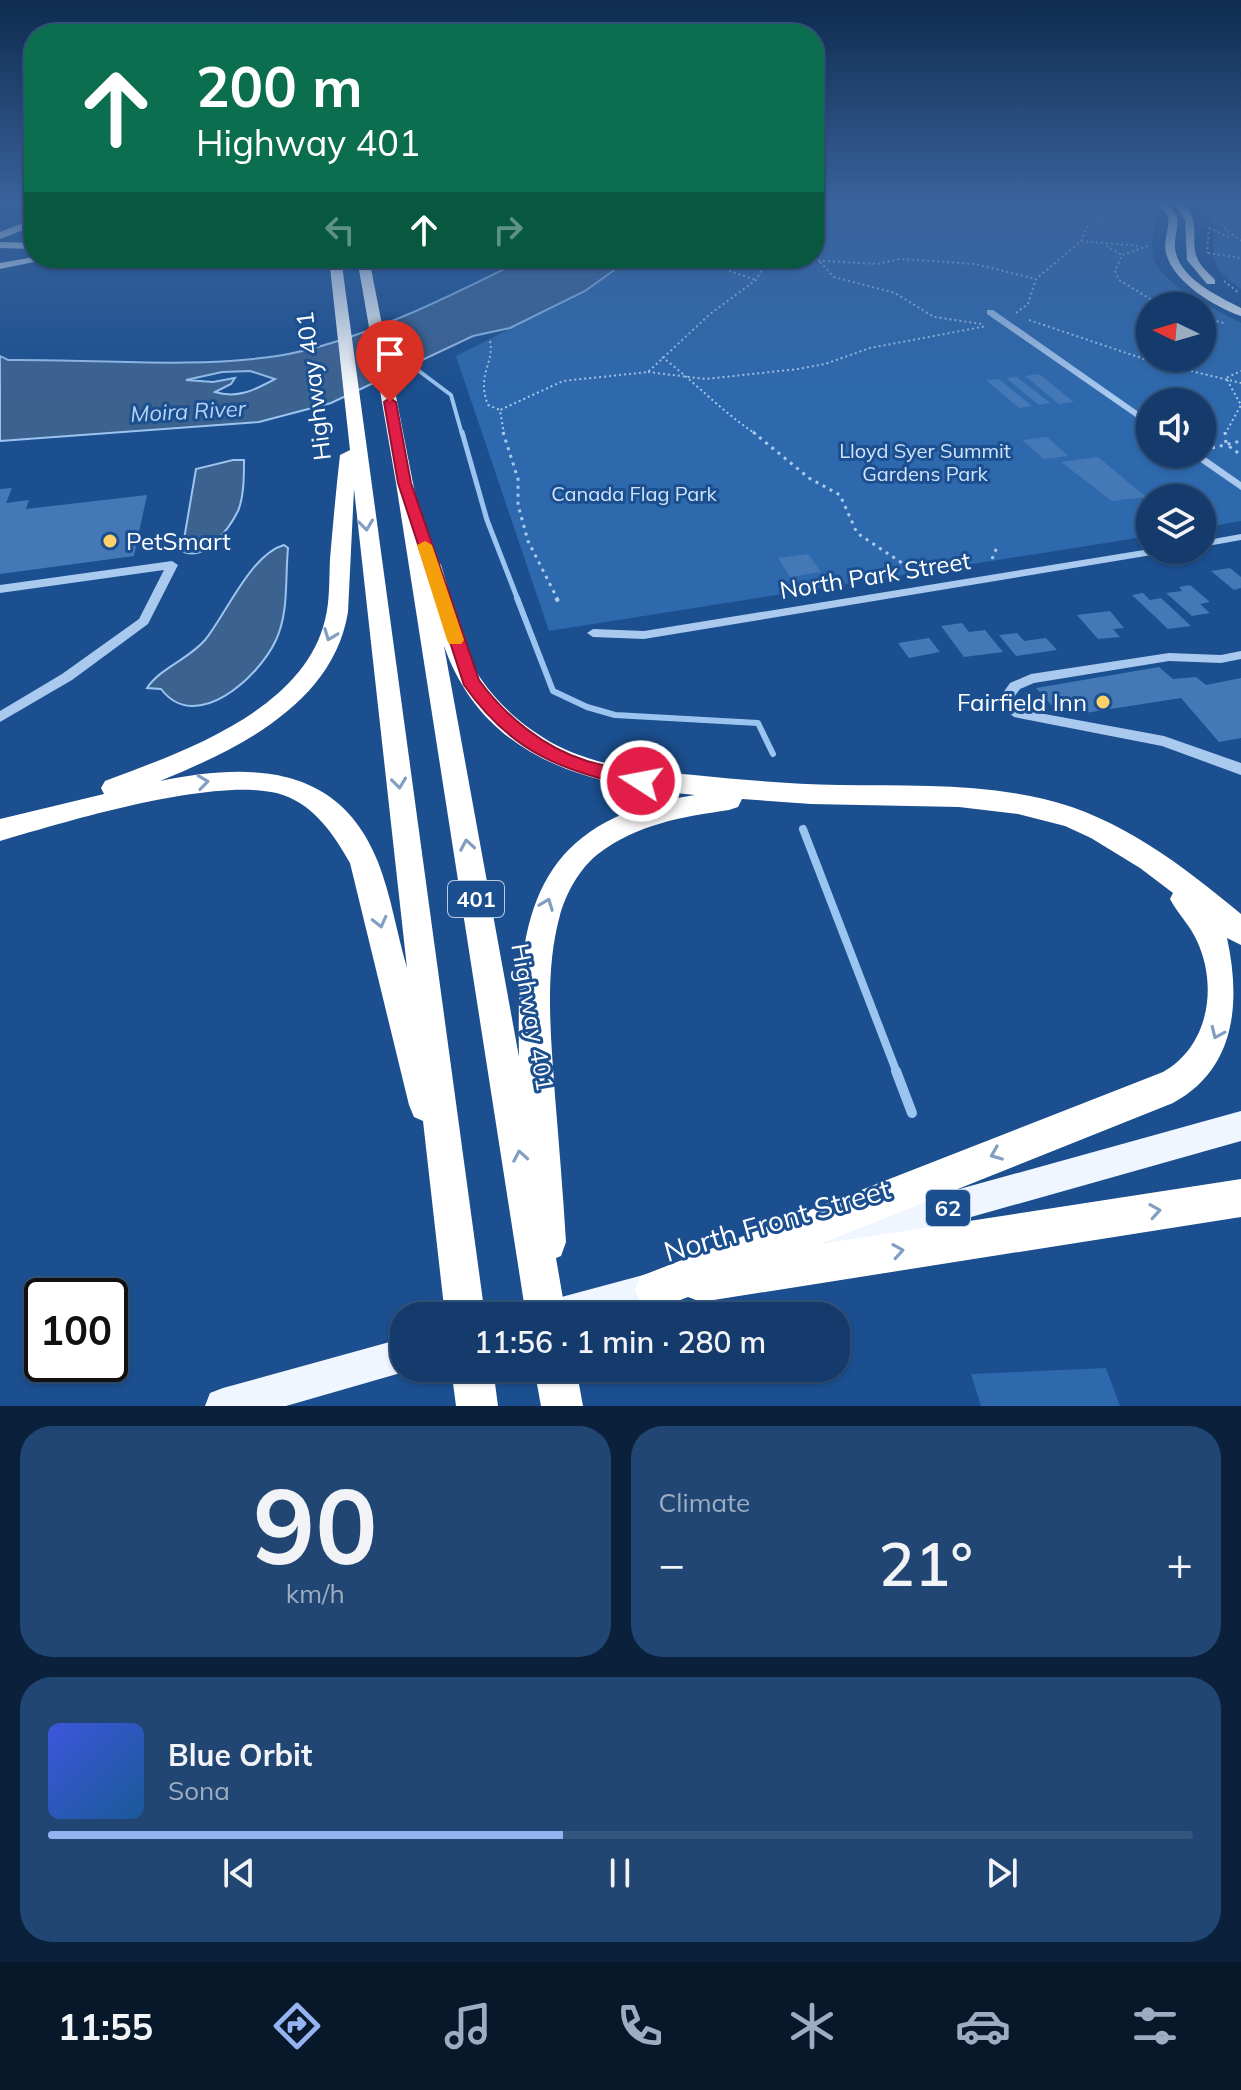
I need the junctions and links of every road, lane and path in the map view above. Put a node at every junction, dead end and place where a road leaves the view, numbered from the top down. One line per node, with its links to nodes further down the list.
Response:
1 (824, 266): 21 (path)
2 (982, 266): 12 (path)
3 (1052, 266): 12 (path)
4 (1117, 266): 14 (path)
5 (1178, 266): 19 (main road)
6 (1197, 266): 16 (main road)
7 (336, 268): 34 (highway, Highway 401 / 401)
8 (365, 268): 40 (highway, Highway 401 / 401)
9 (721, 268): 13 (path)
10 (764, 268): 13 (path)
11 (1216, 273): 15 (path)
12 (1036, 279): 18 (path)
13 (756, 280): 26 (path)
14 (1139, 292)
15 (1241, 294)
16 (1241, 302)
17 (990, 312): 33 (street)
18 (1017, 312)
19 (1241, 313)
20 (1027, 319): 29 (path)
21 (952, 321): 24 (path); 30 (path)
22 (1216, 321): 23 (path)
23 (1231, 324)
24 (991, 325)
25 (490, 341): 32 (path)
26 (662, 357): 28 (path); 30 (path)
27 (1241, 371): 29 (path)
28 (648, 372): 30 (path); 32 (path)
29 (1226, 378): 31 (path); 36 (path)
30 (691, 379): 47 (path)
31 (1241, 383)
32 (500, 410): 49 (path)
33 (1136, 414)
34 (353, 416): 55 (highway, one-way to 55); 59 (highway, Highway 401 / 401, one-way to 59)
35 (1241, 441): 36 (path)
36 (1226, 444): 37 (path); 38 (path)
37 (1216, 447)
38 (1241, 455)
39 (1214, 468): 41 (street)
40 (405, 483): 54 (highway); 63 (highway, Highway 401 / 401, one-way to 40)
41 (1241, 487)
42 (1241, 537): 43 (street)
43 (1216, 541)
44 (997, 547): 46 (path)
45 (1136, 555): 50 (street, North Park Street)
46 (992, 559)
47 (918, 572)
48 (0, 589): 52 (street)
49 (560, 604)
50 (593, 633)
51 (1241, 655): 53 (street)
52 (0, 717)
53 (1241, 769)
54 (810, 794): 56 (highway); 64 (highway, one-way to 54)
55 (9, 827): 59 (highway, one-way to 59)
56 (1135, 850): 57 (highway); 61 (highway, one-way to 61)
57 (1241, 932)
58 (1241, 1126): 61 (main road, North Front Street / 62)
59 (451, 1198): 62 (highway, Highway 401 / 401)
60 (1241, 1198): 61 (highway, one-way to 60)
61 (655, 1290): 65 (main road, 62)
62 (463, 1302)
63 (549, 1302)
64 (550, 1302)
65 (607, 1302)
66 (390, 1359): 69 (main road)
67 (465, 1382): 70 (highway)
68 (474, 1382): 71 (highway)
69 (223, 1406)
70 (466, 1406)
71 (477, 1406)

